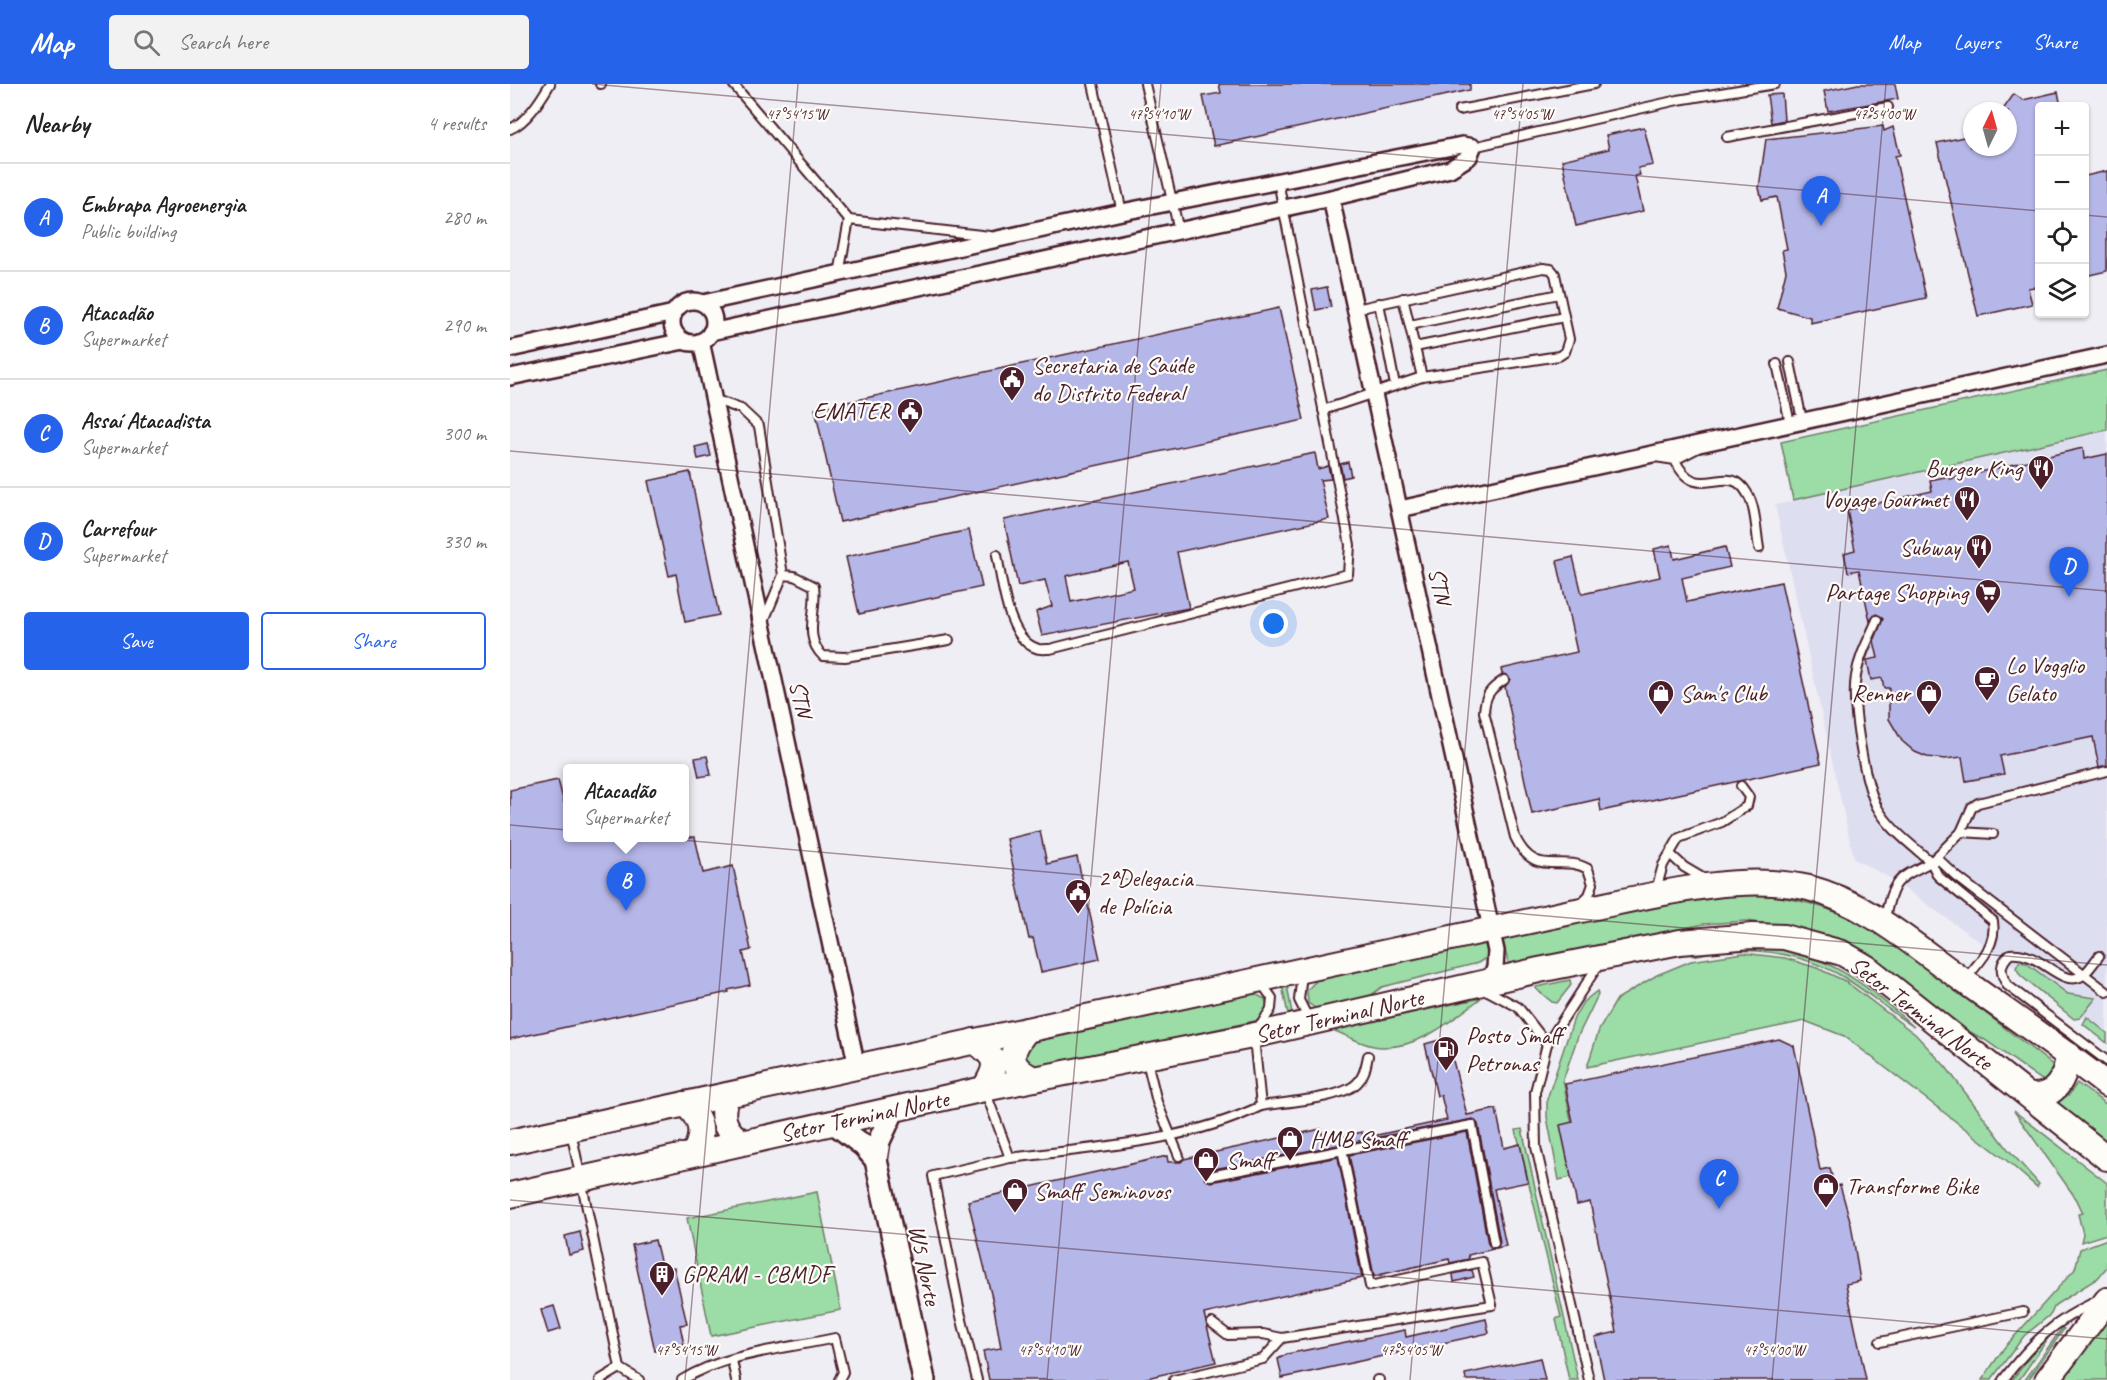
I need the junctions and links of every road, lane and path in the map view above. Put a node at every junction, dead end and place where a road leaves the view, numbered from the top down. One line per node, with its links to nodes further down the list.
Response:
1 (550, 84): 9 (lane)
2 (734, 84): 17 (lane)
3 (1093, 84): 16 (lane)
4 (1145, 84): 14 (lane)
5 (1594, 84): 8 (lane)
6 (1775, 84): 11 (lane)
7 (1888, 107): 10 (lane)
8 (1459, 110)
9 (510, 129)
10 (1727, 137)
11 (1473, 147): 12 (street); 13 (street)
12 (1278, 180): 14 (street); 15 (lane)
13 (1331, 198): 15 (street); 25 (street, STN)
14 (1173, 202): 16 (street); 18 (lane)
15 (1283, 208): 18 (street); 41 (lane)
16 (1122, 212): 19 (street)
17 (849, 220): 19 (lane); 20 (lane)
18 (1179, 231): 29 (street)
19 (1003, 237): 20 (street)
20 (839, 274): 23 (street)
21 (1559, 294): 22 (lane); 27 (lane); 28 (lane)
22 (1403, 298): 24 (lane); 28 (lane)
23 (703, 303): 26 (street); 29 (street)
24 (1379, 303): 25 (lane); 38 (lane)
25 (1356, 309): 39 (street, STN)
26 (674, 313): 30 (street); 32 (street)
27 (1564, 317): 31 (lane); 37 (lane)
28 (1410, 325): 31 (lane)
29 (706, 337): 30 (street); 40 (street, STN)
30 (684, 341): 36 (street)
31 (1415, 347): 37 (lane)
32 (510, 349)
33 (2107, 355): 42 (street)
34 (1790, 362): 42 (lane)
35 (1777, 364): 42 (lane)
36 (510, 377)
37 (1422, 377): 38 (lane)
38 (1395, 385): 39 (lane)
39 (1375, 392): 41 (lane); 46 (street, STN)
40 (714, 399): 49 (lane); 51 (street, STN)
41 (1323, 410): 48 (lane)
42 (1796, 422): 43 (street)
43 (1704, 442): 44 (street); 45 (lane)
44 (1645, 455): 45 (lane); 46 (street)
45 (1675, 460): 47 (lane)
46 (1400, 509): 64 (street, STN)
47 (1759, 548)
48 (997, 555)
49 (783, 575): 51 (lane); 52 (lane)
50 (1877, 620): 59 (lane)
51 (762, 625): 82 (street, STN)
52 (949, 640)
53 (1504, 680): 62 (lane)
54 (2107, 771): 56 (lane)
55 (1741, 786): 58 (lane)
56 (1961, 832): 57 (lane); 59 (lane)
57 (1993, 834)
58 (1671, 855): 60 (lane); 61 (lane)
59 (1934, 860): 63 (lane); 68 (lane); 70 (lane)
60 (1715, 884): 61 (main road, Setor Terminal Norte); 63 (main road, Setor Terminal Norte)
61 (1654, 896): 62 (main road, Setor Terminal Norte)
62 (1571, 912): 64 (main road, Setor Terminal Norte)
63 (1885, 923): 70 (main road, Setor Terminal Norte)
64 (1492, 932): 67 (main road, Setor Terminal Norte); 71 (street, STN)
65 (2099, 956): 68 (lane)
66 (1603, 958): 71 (main road, Setor Terminal Norte); 77 (lane); 87 (main road, Setor Terminal Norte)
67 (1304, 970): 69 (main road, Setor Terminal Norte); 73 (lane)
68 (2085, 973): 72 (lane); 81 (lane)
69 (1255, 980): 74 (main road, Setor Terminal Norte); 75 (lane)
70 (1964, 981): 78 (main road, Setor Terminal Norte)
71 (1481, 983): 73 (main road, Setor Terminal Norte); 77 (lane)
72 (2107, 992)
73 (1312, 1023): 75 (main road, Setor Terminal Norte)
74 (1027, 1030): 76 (main road, Setor Terminal Norte); 83 (main road)
75 (1254, 1035): 79 (main road, Setor Terminal Norte); 89 (lane)
76 (974, 1041): 82 (main road, Setor Terminal Norte); 85 (main road)
77 (1546, 1044): 123 (lane)
78 (2069, 1055): 84 (main road, Setor Terminal Norte); 87 (main road)
79 (1146, 1056): 83 (main road, Setor Terminal Norte); 94 (lane)
80 (1368, 1056): 89 (lane)
81 (2107, 1061)
82 (856, 1067): 86 (main road, Setor Terminal Norte)
83 (1034, 1079): 85 (main road, Setor Terminal Norte)
84 (2107, 1085)
85 (984, 1089): 90 (main road, Setor Terminal Norte); 101 (lane)
86 (728, 1095): 88 (main road, Setor Terminal Norte); 97 (main road)
87 (2031, 1096): 102 (main road, Setor Terminal Norte)
88 (685, 1104): 92 (main road, Setor Terminal Norte); 99 (main road)
89 (1261, 1106): 94 (lane)
90 (894, 1110): 91 (main road, Setor Terminal Norte); 103 (main road, W5 Norte)
91 (834, 1123): 97 (main road, Setor Terminal Norte); 103 (main road)
92 (571, 1130): 95 (main road, Setor Terminal Norte); 105 (lane)
93 (510, 1136): 95 (lane)
94 (1173, 1136): 100 (lane); 101 (lane)
95 (536, 1137): 96 (main road, Setor Terminal Norte)
96 (510, 1142)
97 (743, 1142): 99 (main road, Setor Terminal Norte)
98 (1342, 1149): 104 (lane); 107 (lane); 111 (lane)
99 (694, 1153): 105 (main road, Setor Terminal Norte)
100 (1179, 1156)
101 (1010, 1158): 121 (lane)
102 (2107, 1158)
103 (876, 1160): 120 (main road, W5 Norte)
104 (1210, 1176)
105 (581, 1179): 106 (main road, Setor Terminal Norte); 114 (lane)
106 (510, 1195)
107 (1494, 1243)
108 (2107, 1298): 124 (lane); 125 (main road)
109 (2024, 1311): 112 (lane)
110 (1212, 1323): 111 (lane)
111 (1282, 1338): 122 (lane)
112 (1880, 1342)
113 (732, 1360): 117 (lane); 118 (lane); 119 (lane)
114 (620, 1368): 115 (lane); 116 (lane)
115 (600, 1380)
116 (639, 1380)
117 (682, 1380)
118 (736, 1380)
119 (839, 1380)
120 (924, 1380)
121 (977, 1380)
122 (1174, 1380)
123 (1589, 1380)
124 (2003, 1380)
125 (2047, 1380)

